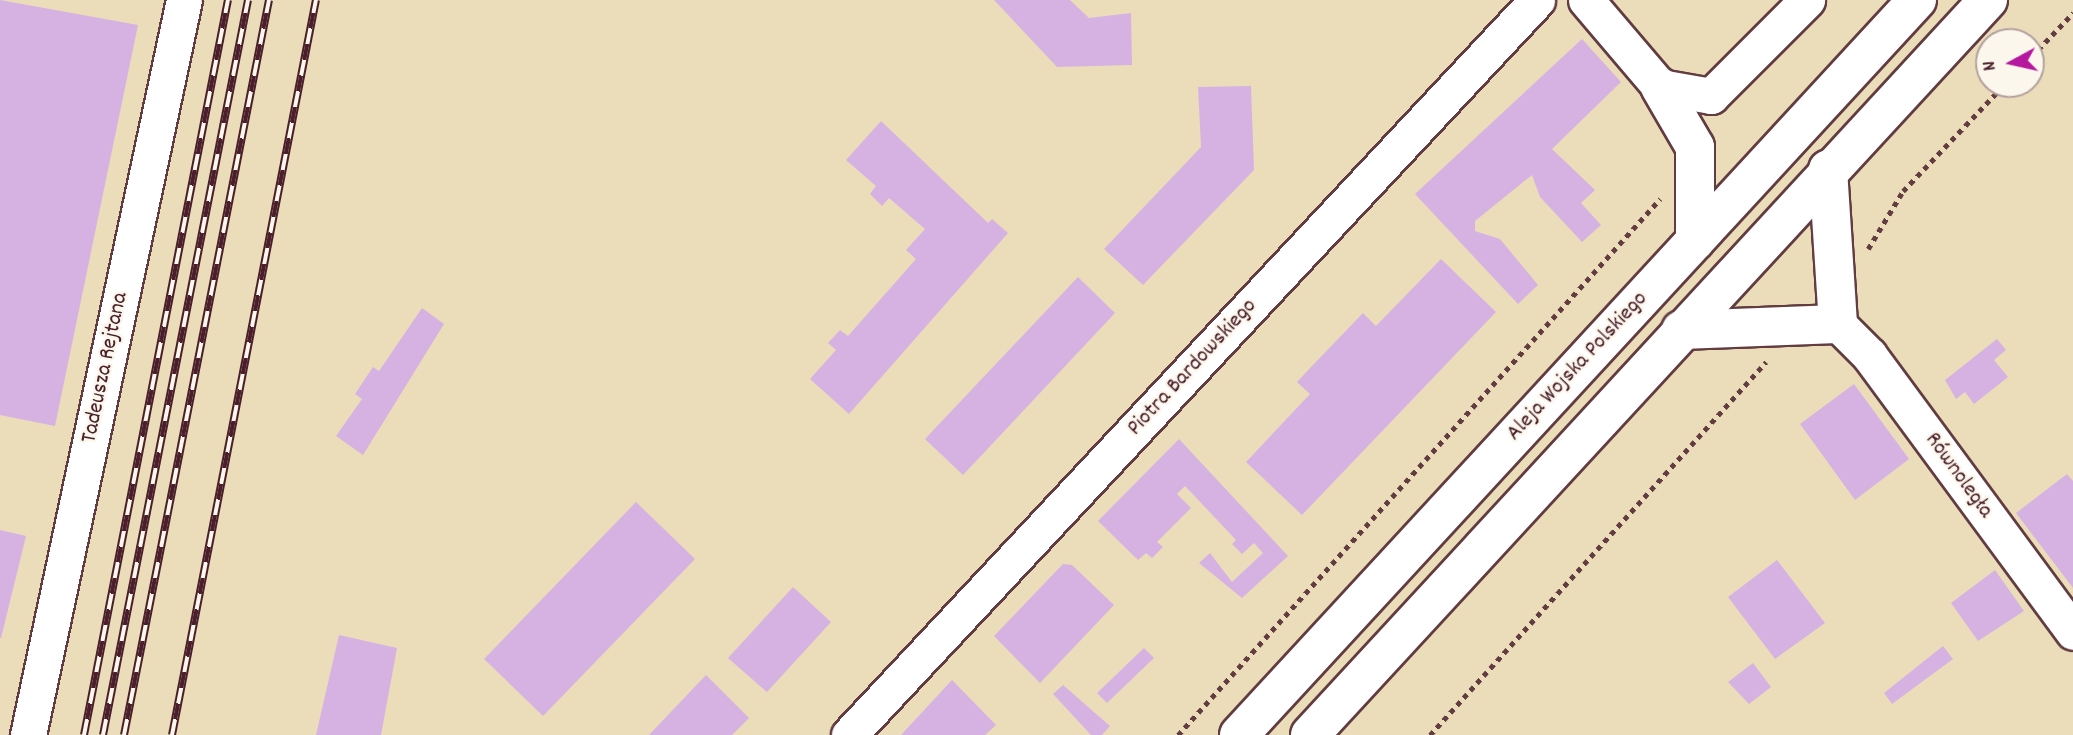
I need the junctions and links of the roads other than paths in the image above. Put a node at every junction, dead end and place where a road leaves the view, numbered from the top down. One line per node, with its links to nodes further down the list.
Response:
1 (184, 0): 15 (street, Tadeusza Rejtana)
2 (1537, 0): 16 (street, Piotra Bardowskiego)
3 (1586, 0): 7 (street)
4 (1807, 0): 8 (street)
5 (1917, 0): 11 (main road, Aleja Wojska Polskiego)
6 (1988, 0): 10 (main road)
7 (1660, 87): 8 (street); 9 (main road)
8 (1710, 96): 9 (street)
9 (1688, 131): 11 (main road)
10 (1828, 169): 12 (main road); 13 (main road)
11 (1695, 242): 17 (main road, Aleja Wojska Polskiego)
12 (1838, 324): 13 (main road); 14 (street, Równoległa)
13 (1681, 330): 18 (main road)
14 (2073, 632)
15 (28, 735)
16 (849, 735)
17 (1239, 735)
18 (1311, 735)

